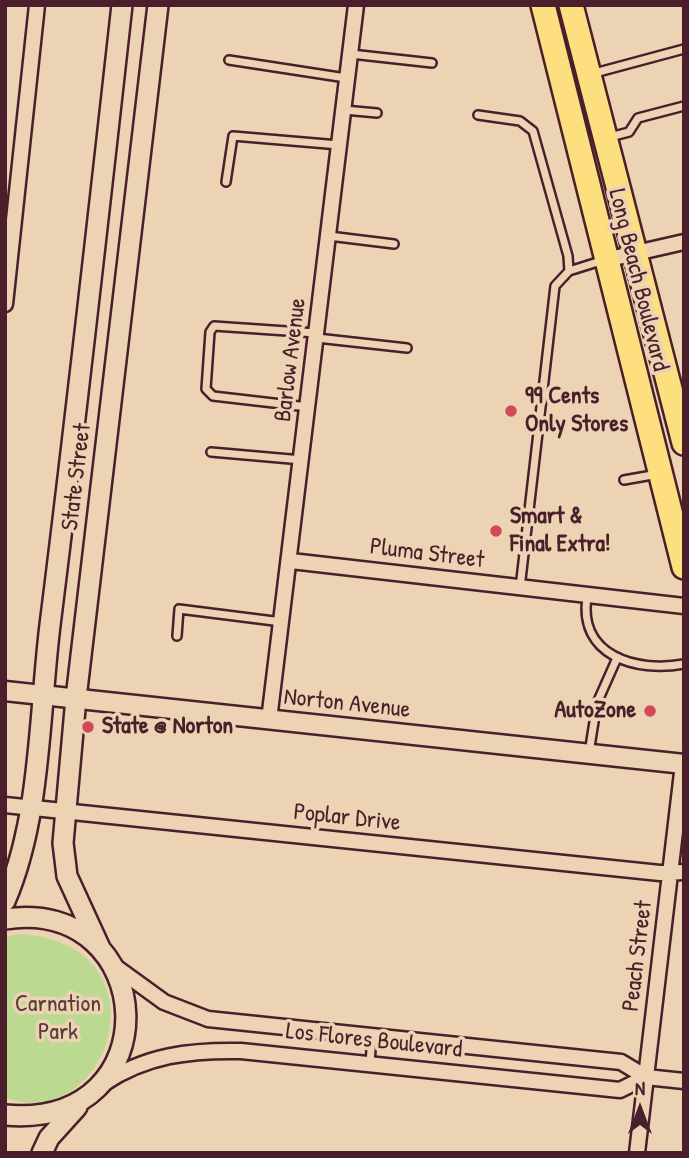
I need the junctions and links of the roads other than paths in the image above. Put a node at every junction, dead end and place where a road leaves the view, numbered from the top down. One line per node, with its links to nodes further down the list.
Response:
1 (37, 5): 26 (street)
2 (122, 5): 27 (main road, State Street)
3 (158, 5): 28 (main road, State Street)
4 (356, 5): 8 (street, Barlow Avenue)
5 (543, 5): 24 (main road, Long Beach Boulevard)
6 (571, 5): 11 (main road, Long Beach Boulevard)
7 (684, 49): 11 (lane)
8 (350, 54): 10 (lane); 12 (street, Barlow Avenue)
9 (229, 60): 12 (lane)
10 (432, 63)
11 (590, 75): 17 (main road, Long Beach Boulevard)
12 (347, 78): 14 (street, Barlow Avenue)
13 (684, 106): 17 (lane)
14 (343, 109): 15 (lane); 18 (street, Barlow Avenue)
15 (377, 113)
16 (478, 115): 25 (lane)
17 (606, 138): 23 (main road, Long Beach Boulevard)
18 (339, 145): 19 (lane); 20 (street, Barlow Avenue)
19 (226, 182)
20 (329, 236): 22 (lane); 29 (street, Barlow Avenue)
21 (684, 242): 23 (street)
22 (394, 244)
23 (635, 252): 24 (street); 32 (main road, Long Beach Boulevard)
24 (605, 260): 25 (lane); 35 (main road, Long Beach Boulevard)
25 (569, 271): 40 (lane)
26 (5, 304)
27 (88, 320): 28 (main road); 48 (main road, State Street)
28 (120, 324): 49 (main road, State Street)
29 (317, 335): 30 (lane); 31 (street, Barlow Avenue); 31 (lane)
30 (407, 348)
31 (309, 407): 34 (street, Barlow Avenue)
32 (684, 443)
33 (211, 452): 34 (lane)
34 (302, 460): 38 (street, Barlow Avenue)
35 (660, 473): 36 (lane); 37 (main road); 39 (main road, Long Beach Boulevard)
36 (624, 480)
37 (684, 507)
38 (291, 561): 40 (street, Pluma Street); 43 (street, Barlow Avenue)
39 (684, 567)
40 (520, 589): 41 (street, Pluma Street)
41 (587, 597): 42 (street, Pluma Street); 45 (lane)
42 (684, 606)
43 (282, 622): 44 (lane); 50 (street, Barlow Avenue)
44 (177, 636)
45 (617, 658): 46 (lane); 51 (lane)
46 (684, 664)
47 (5, 691): 48 (street, Norton Avenue)
48 (41, 694): 49 (street, Norton Avenue); 54 (main road, State Street)
49 (76, 698): 50 (street, Norton Avenue); 55 (main road, State Street)
50 (269, 720): 51 (street, Norton Avenue)
51 (589, 754): 52 (street, Norton Avenue)
52 (683, 764): 56 (street, Peach Street)
53 (5, 805): 54 (street, Poplar Drive)
54 (31, 807): 55 (street, Poplar Drive); 57 (main road, State Street)
55 (66, 811): 56 (street, Poplar Drive); 59 (main road, State Street)
56 (677, 873): 63 (street, Peach Street)
57 (5, 901)
58 (5, 919): 59 (main road)
59 (100, 948): 60 (main road)
60 (113, 965): 61 (street, Los Flores Boulevard); 65 (main road)
61 (372, 1038): 62 (lane); 63 (street, Los Flores Boulevard)
62 (370, 1063): 63 (street, Los Flores Boulevard); 65 (street, Los Flores Boulevard)
63 (646, 1077): 64 (street, Los Flores Boulevard); 69 (street, Peach Street)
64 (684, 1081)
65 (101, 1084): 66 (main road)
66 (83, 1100): 67 (main road); 68 (main road)
67 (5, 1115)
68 (42, 1153)
69 (637, 1153)

